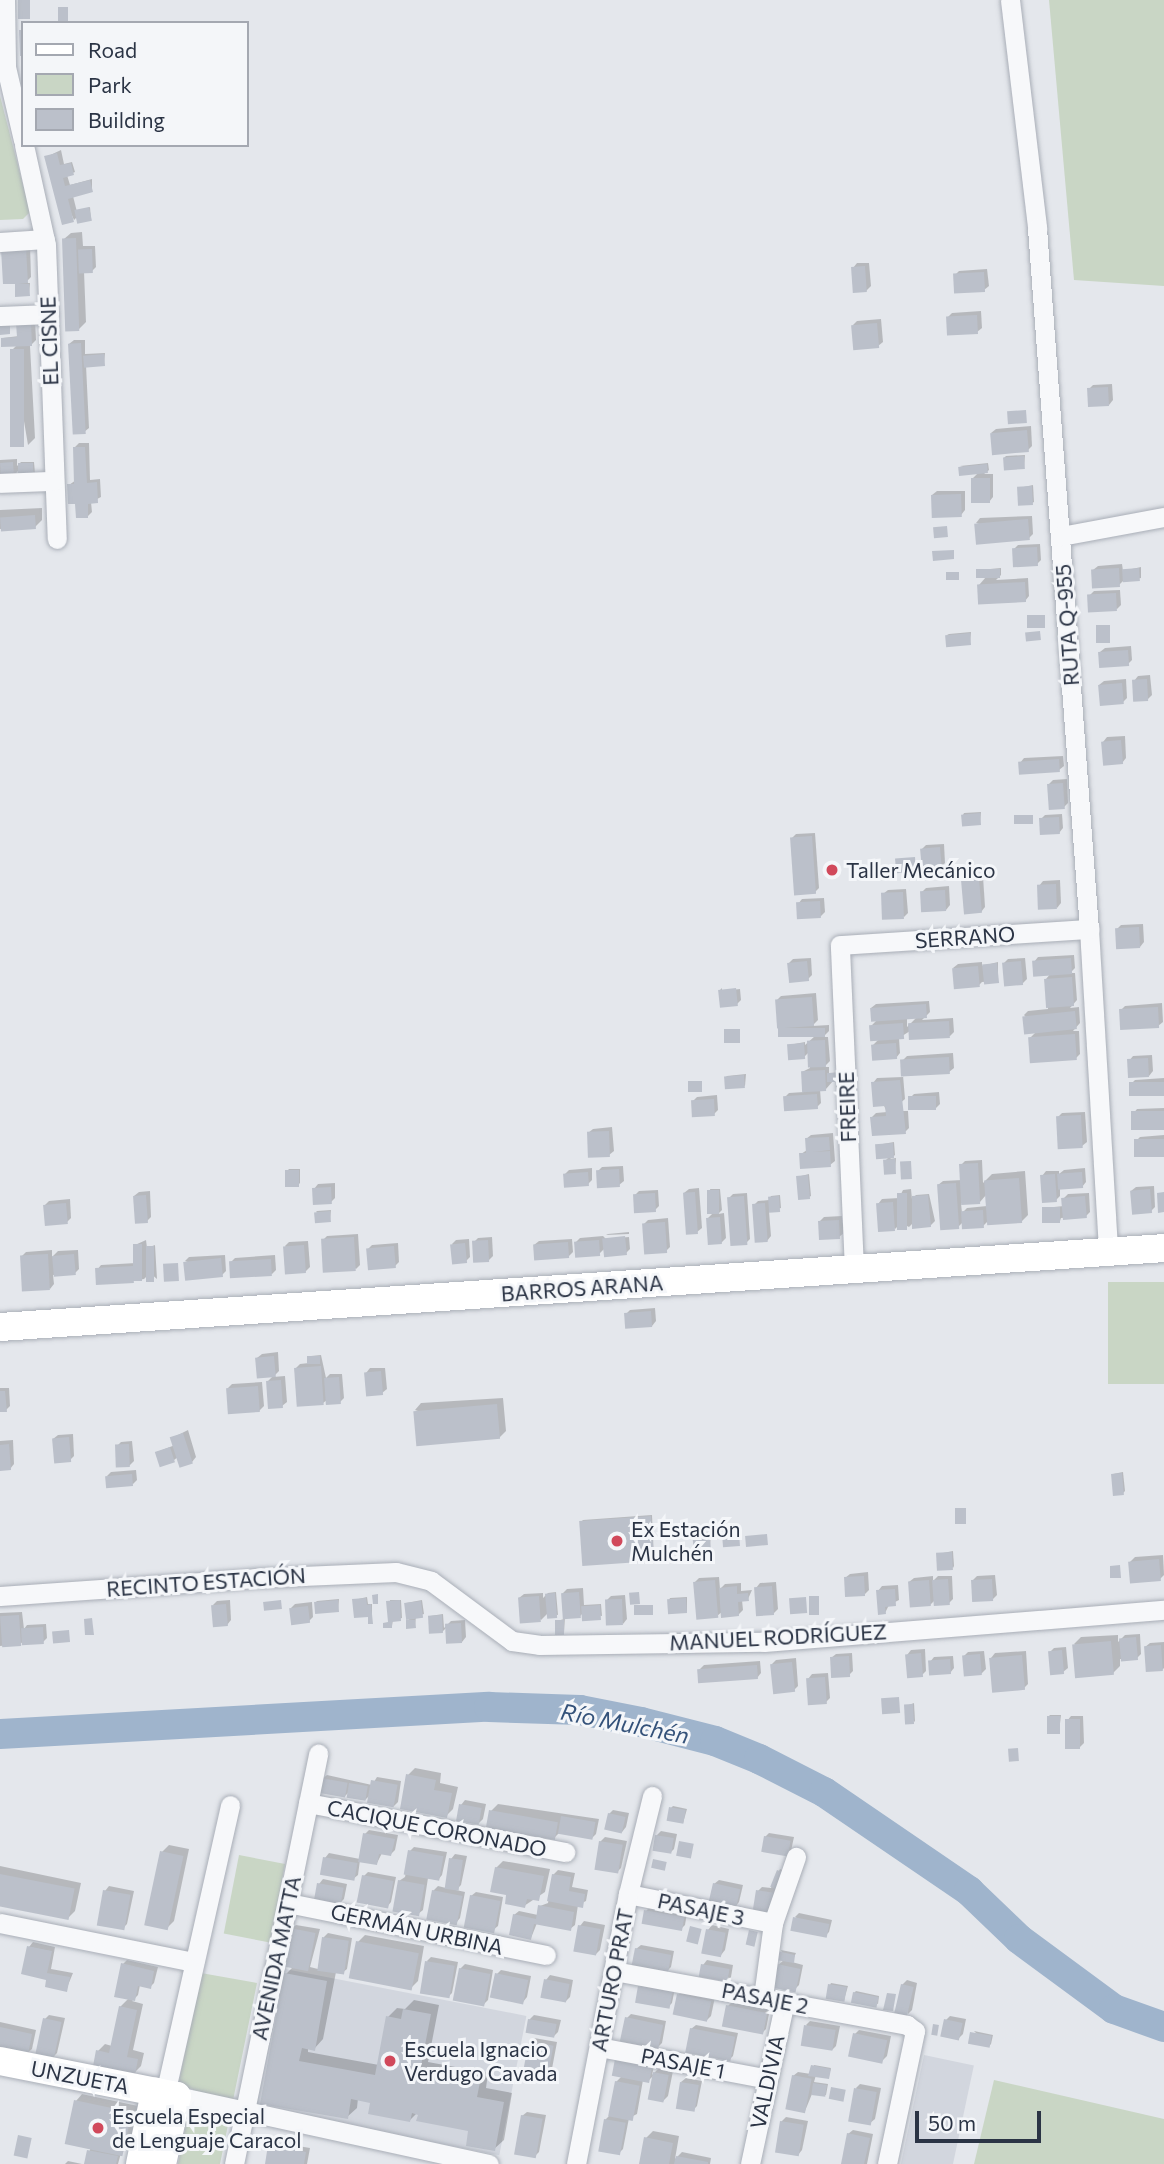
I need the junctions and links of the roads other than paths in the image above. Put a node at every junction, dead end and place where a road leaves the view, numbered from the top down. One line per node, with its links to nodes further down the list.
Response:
1 (5, 0): 3 (street, EL CISNE)
2 (1010, 0): 13 (street, RUTA Q-955)
3 (4, 83): 4 (street, EL CISNE)
4 (21, 137)
5 (24, 147): 6 (street, EL CISNE)
6 (45, 239): 7 (street); 8 (street, EL CISNE)
7 (0, 242)
8 (48, 314): 9 (street); 10 (street, EL CISNE)
9 (0, 316)
10 (53, 481): 11 (street); 14 (street, EL CISNE)
11 (0, 483)
12 (1164, 517): 13 (street)
13 (1061, 536): 15 (street, RUTA Q-955)
14 (57, 539)
15 (1089, 929): 16 (street, SERRANO); 18 (street, RUTA Q-955)
16 (841, 945): 19 (street, FREIRE)
17 (1164, 1248): 18 (main road, BARROS ARANA)
18 (1108, 1252): 19 (main road, BARROS ARANA)
19 (854, 1269): 20 (main road, BARROS ARANA)
20 (0, 1327)
21 (412, 1573): 22 (street, RECINTO ESTACIÓN); 23 (street, MANUEL RODRÍGUEZ)
22 (0, 1596)
23 (1164, 1610)
24 (318, 1753): 26 (street, AVENIDA MATTA)
25 (652, 1796): 30 (street, ARTURO PRAT)
26 (308, 1804): 28 (street, CACIQUE CORONADO); 31 (street, AVENIDA MATTA)
27 (230, 1805): 35 (street)
28 (565, 1852)
29 (796, 1857): 33 (street)
30 (628, 1894): 33 (street, PASAJE 3); 36 (street, ARTURO PRAT)
31 (288, 1903): 34 (street, GERMÁN URBINA); 43 (street, AVENIDA MATTA)
32 (0, 1923): 35 (street)
33 (773, 1923): 37 (street)
34 (546, 1955)
35 (194, 1962): 42 (street)
36 (614, 1971): 37 (street, PASAJE 2); 39 (street, ARTURO PRAT)
37 (763, 1997): 38 (street, PASAJE 2)
38 (785, 2001): 41 (street, VALDIVIA); 50 (street, PASAJE 2)
39 (599, 2047): 41 (street, PASAJE 1); 48 (street, ARTURO PRAT)
40 (0, 2061): 42 (main road, UNZUETA)
41 (768, 2080): 49 (street, VALDIVIA)
42 (166, 2094): 43 (street, UNZUETA); 44 (main road); 45 (main road)
43 (245, 2112): 46 (street, AVENIDA MATTA); 47 (street, UNZUETA)
44 (140, 2164)
45 (162, 2164)
46 (234, 2164)
47 (489, 2164)
48 (576, 2164)
49 (750, 2164)
50 (887, 2164)

